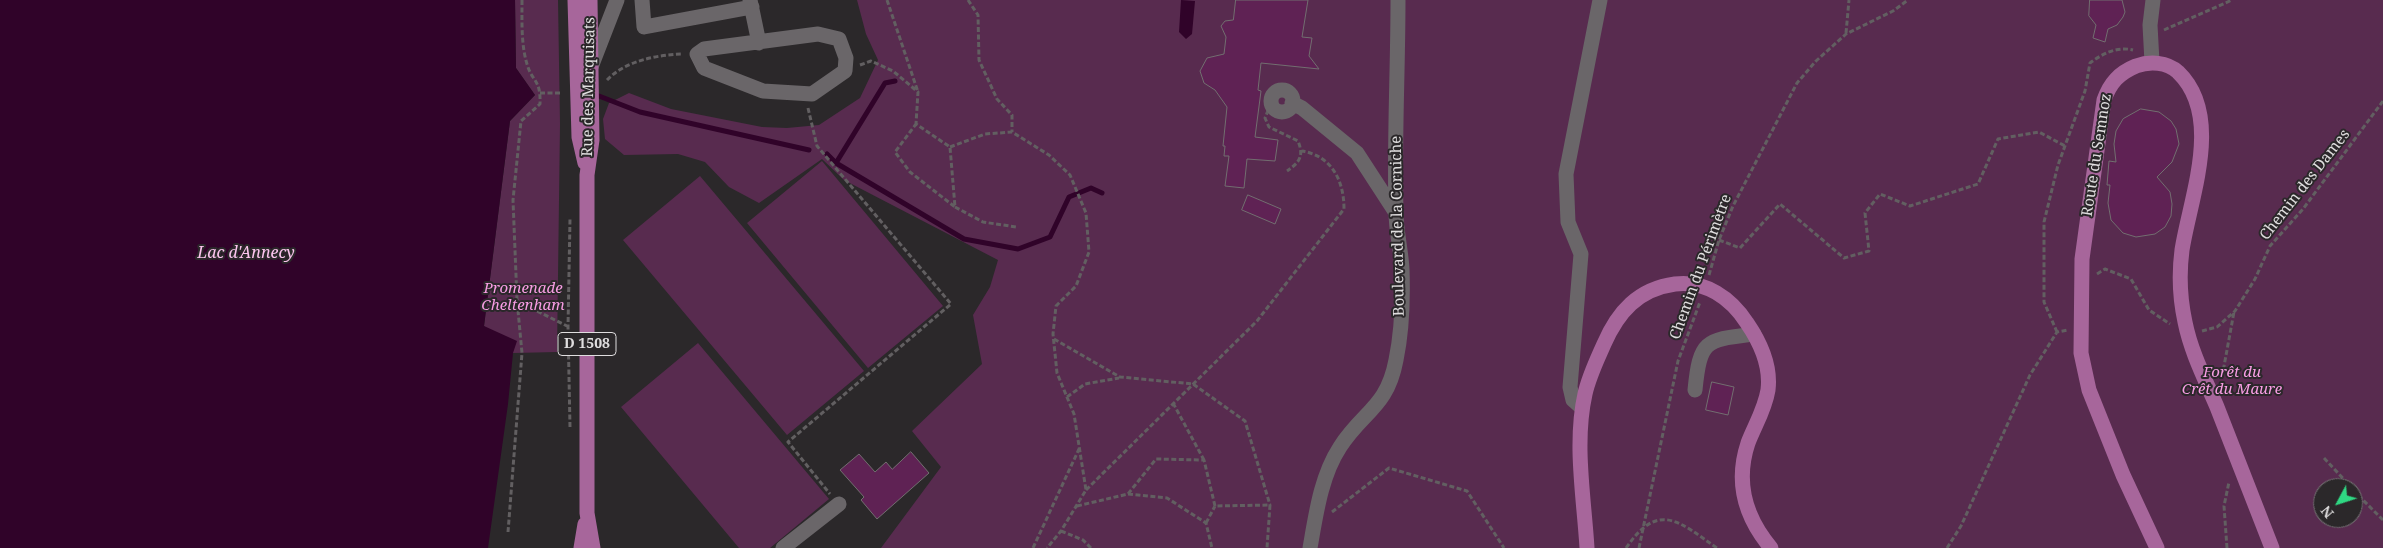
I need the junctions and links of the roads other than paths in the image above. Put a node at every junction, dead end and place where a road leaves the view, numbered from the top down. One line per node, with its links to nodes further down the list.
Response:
1 (575, 0): 15 (main road, Rue des Marquisats / D 1508)
2 (590, 0): 12 (main road, Rue des Marquisats / D 1508)
3 (616, 0): 12 (street)
4 (642, 0): 9 (street)
5 (1391, 0): 13 (street)
6 (1398, 0): 13 (street, Boulevard de la Corniche)
7 (1600, 0): 19 (street)
8 (2153, 0): 11 (street)
9 (751, 4): 10 (street)
10 (758, 43): 10 (street)
11 (2152, 59): 28 (main road, Route du Semnoz); 29 (main road)
12 (591, 67): 15 (main road, Rue des Marquisats / D 1508)
13 (1398, 67): 16 (street, Boulevard de la Corniche)
14 (1271, 103): 16 (street)
15 (587, 175): 21 (main road, Rue des Marquisats / D 1508)
16 (1396, 213): 25 (street, Boulevard de la Corniche)
17 (1754, 334): 18 (street); 19 (main road); 27 (main road)
18 (1696, 390)
19 (1582, 408): 26 (main road)
20 (839, 504): 24 (street)
21 (587, 513): 22 (main road, Rue des Marquisats / D 1508); 23 (main road, Rue des Marquisats / D 1508)
22 (581, 548)
23 (593, 548)
24 (784, 548)
25 (1310, 548)
26 (1588, 548)
27 (1771, 548)
28 (2157, 548)
29 (2272, 548)

